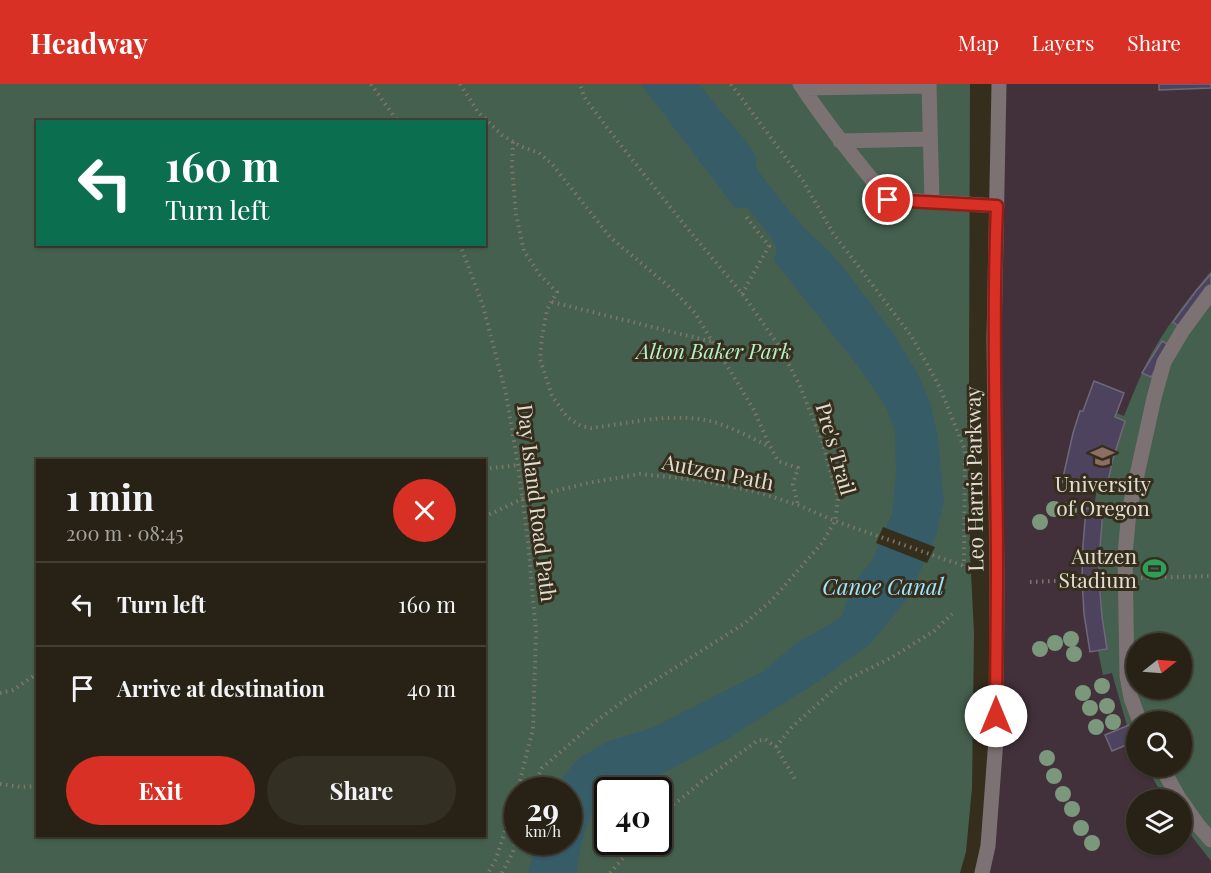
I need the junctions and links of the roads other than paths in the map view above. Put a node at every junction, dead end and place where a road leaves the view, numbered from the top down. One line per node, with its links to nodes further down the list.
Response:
1 (999, 84): 7 (street, Leo Harris Parkway)
2 (929, 85): 3 (street); 4 (street)
3 (802, 86): 5 (street)
4 (930, 139): 5 (street); 6 (street)
5 (840, 141): 6 (street)
6 (932, 202): 7 (street)
7 (997, 206): 12 (street, Leo Harris Parkway)
8 (1211, 292): 9 (street)
9 (1136, 711)
10 (1192, 817): 11 (street)
11 (1211, 840)
12 (982, 873)

